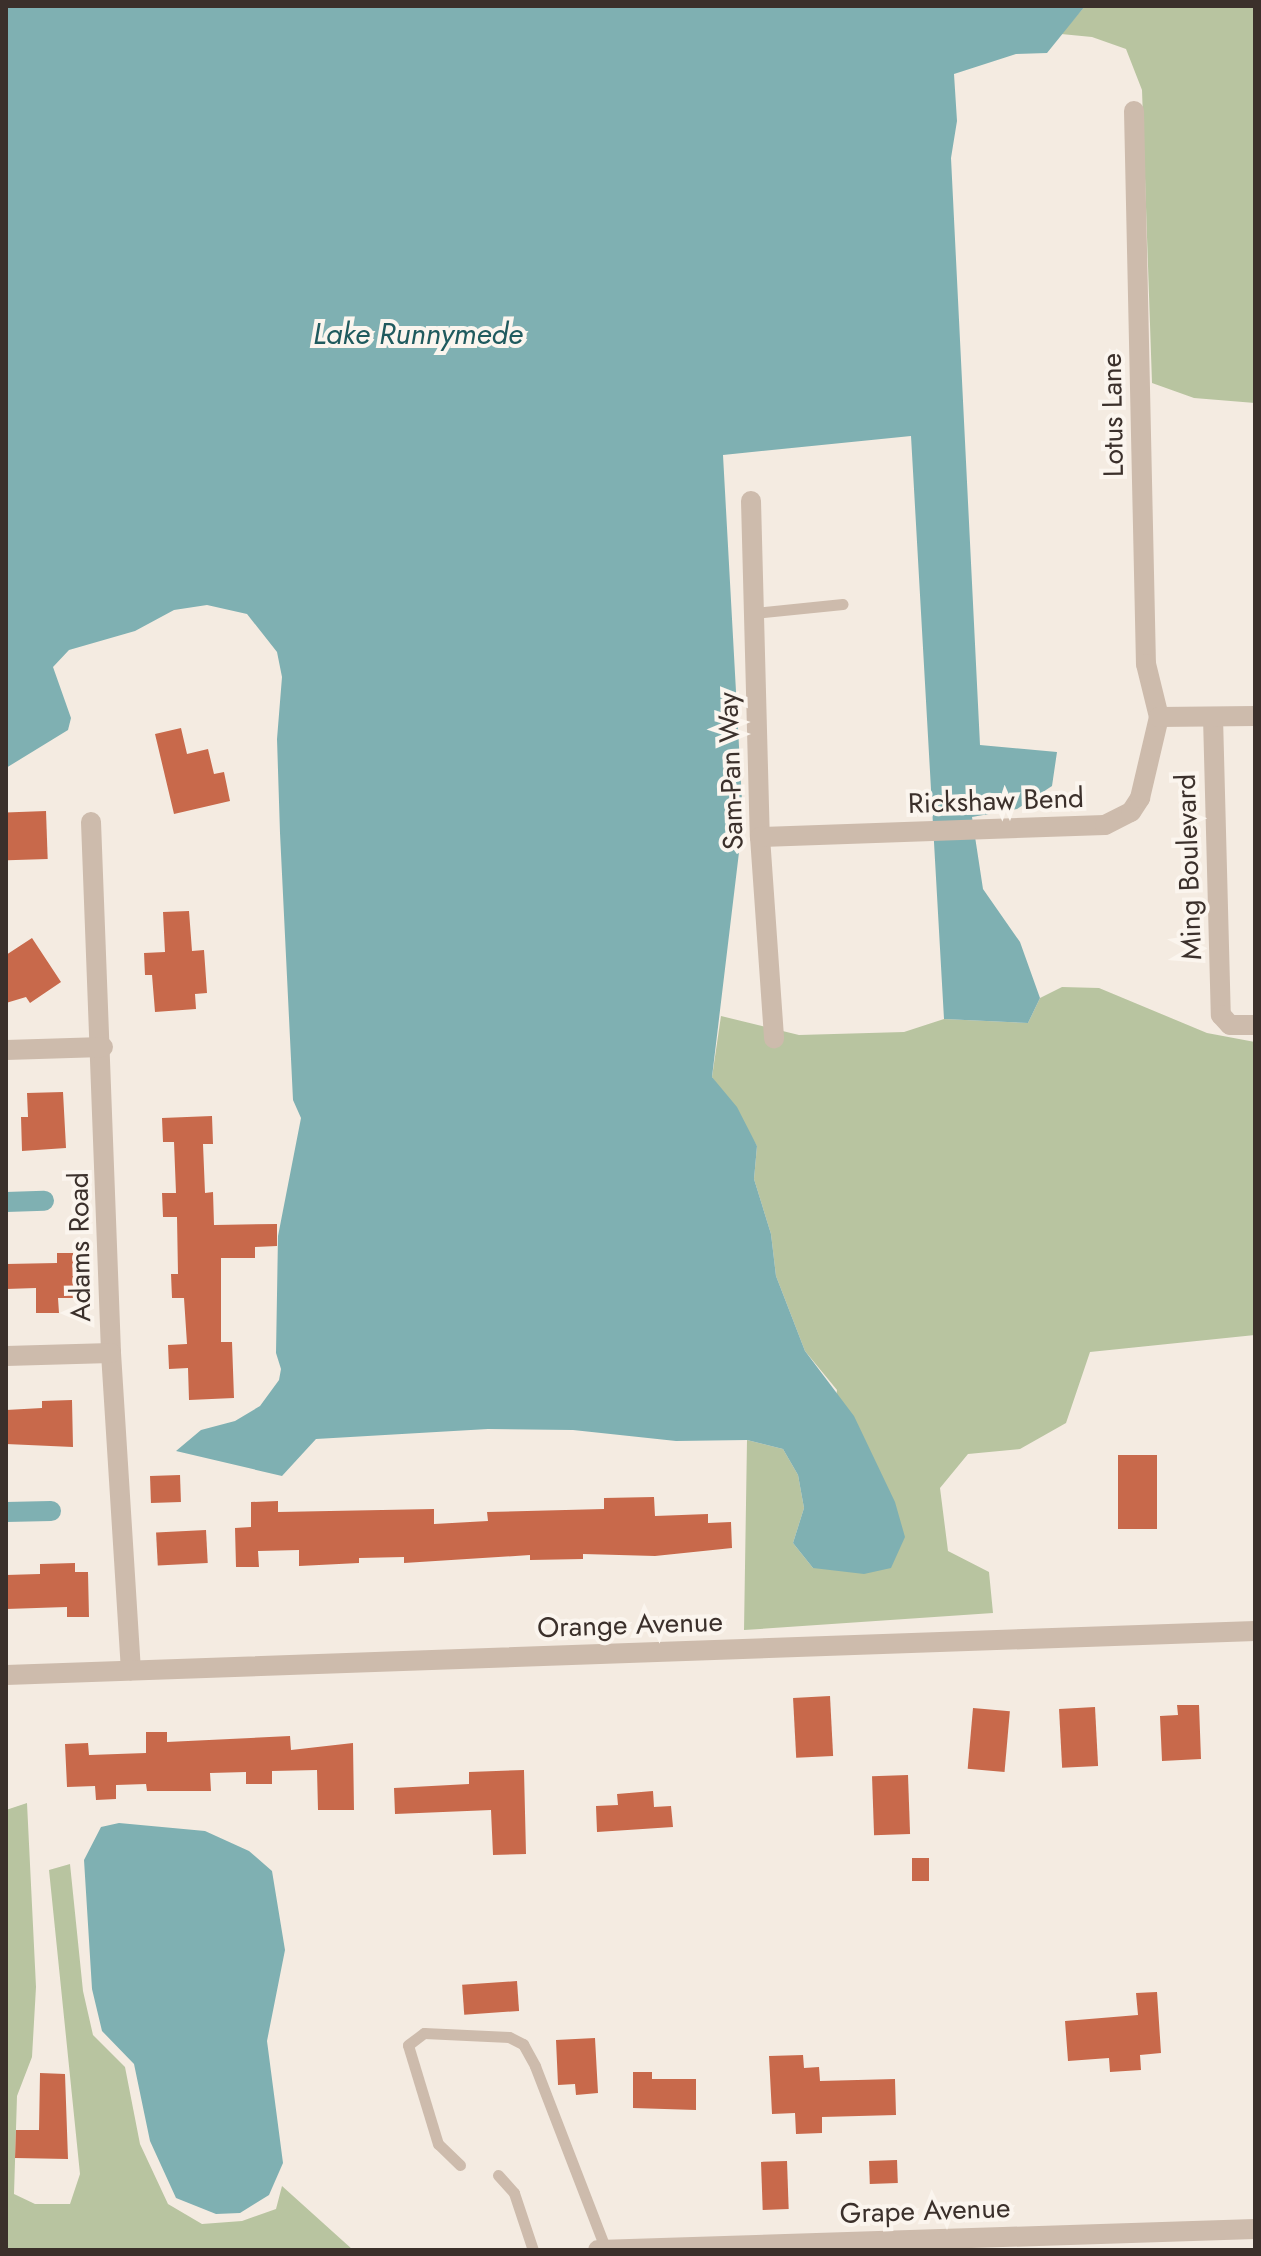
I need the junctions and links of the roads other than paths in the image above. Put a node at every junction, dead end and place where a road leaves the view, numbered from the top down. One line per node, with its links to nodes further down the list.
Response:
1 (1134, 111): 6 (street, Lotus Lane)
2 (751, 501): 4 (street, Sam-Pan Way)
3 (843, 604): 4 (lane)
4 (754, 613): 9 (street, Sam-Pan Way)
5 (1255, 716): 7 (street)
6 (1159, 717): 7 (street); 9 (street, Rickshaw Bend)
7 (1213, 717): 10 (street, Ming Boulevard)
8 (91, 822): 12 (street, Adams Road)
9 (760, 837): 11 (street, Sam-Pan Way)
10 (1255, 1025)
11 (774, 1039)
12 (103, 1047): 13 (street); 14 (street, Adams Road)
13 (6, 1050)
14 (111, 1353): 15 (street); 17 (street, Adams Road)
15 (6, 1356)
16 (1255, 1631): 17 (street, Orange Avenue)
17 (131, 1670): 18 (street, Orange Avenue)
18 (6, 1675)
19 (460, 2165): 24 (lane)
20 (498, 2175): 22 (lane)
21 (1255, 2229): 24 (street, Grape Avenue)
22 (533, 2250)
23 (598, 2250): 24 (street, Grape Avenue)
24 (606, 2250)

